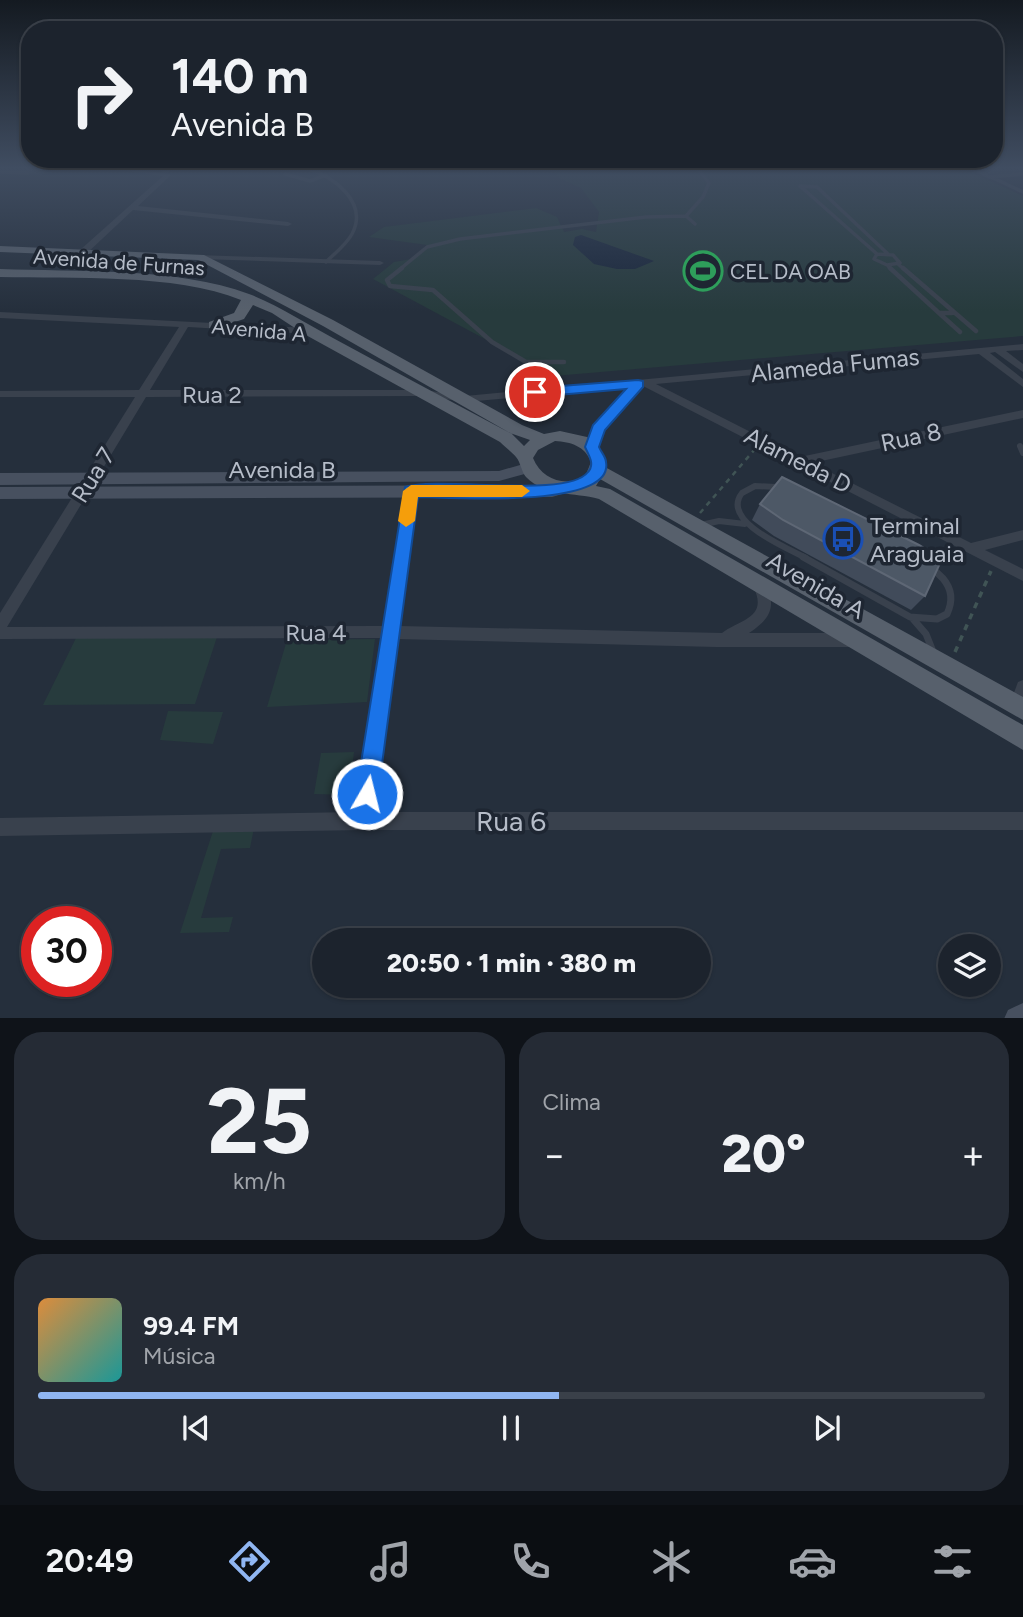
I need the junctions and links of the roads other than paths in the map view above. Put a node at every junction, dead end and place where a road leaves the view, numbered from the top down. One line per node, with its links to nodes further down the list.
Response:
1 (124, 216): 10 (street)
2 (206, 216): 8 (street)
3 (355, 216): 15 (lane)
4 (686, 216): 7 (lane); 33 (lane)
5 (833, 216): 11 (lane)
6 (847, 216): 12 (lane)
7 (695, 223)
8 (288, 224)
9 (0, 249): 10 (main road, Avenida de Furnas)
10 (83, 252): 13 (main road, Avenida de Furnas)
11 (877, 254): 12 (lane); 18 (lane)
12 (888, 254): 19 (lane)
13 (200, 257): 14 (street, Avenida de Furnas); 17 (main road, Avenida de Furnas)
14 (243, 258): 15 (street, Avenida de Furnas); 17 (street, Avenida de Furnas)
15 (326, 262): 16 (street, Avenida de Furnas)
16 (380, 263)
17 (219, 265): 40 (main road, Avenida A)
18 (888, 265): 19 (lane); 22 (lane)
19 (899, 265): 23 (lane)
20 (0, 274): 21 (main road, Avenida de Furnas)
21 (247, 297): 26 (main road); 27 (main road, Avenida de Furnas)
22 (939, 313): 23 (lane); 29 (lane)
23 (952, 313): 28 (lane)
24 (0, 315): 25 (street, Avenida A)
25 (185, 325): 26 (street, Avenida A); 39 (street, Rua 7)
26 (214, 325): 27 (street, Avenida A)
27 (309, 331): 37 (main road, Avenida A)
28 (976, 331)
29 (960, 332)
30 (1023, 347): 31 (street, Alameda Fumas)
31 (997, 349): 32 (street, Alameda Fumas); 34 (street)
32 (980, 350): 35 (street, Alameda Fumas); 36 (street)
33 (564, 362)
34 (1023, 369)
35 (642, 384): 40 (street, Alameda Fumas); 42 (street); 48 (street, Alameda D)
36 (1023, 384)
37 (424, 393): 39 (street, Rua 2); 40 (street, Rua 2); 49 (main road, Avenida A)
38 (0, 394): 39 (street, Rua 2)
39 (144, 394): 51 (street, Rua 7)
40 (465, 399): 44 (main road, Avenida A)
41 (1023, 414): 48 (street, Rua 8)
42 (598, 428): 43 (street); 46 (street)
43 (575, 438): 44 (main road); 46 (main road)
44 (543, 439): 49 (main road)
45 (1020, 446): 47 (lane)
46 (592, 447): 50 (main road)
47 (1023, 453)
48 (800, 461): 60 (street, Alameda D)
49 (527, 462): 51 (street, Avenida B); 53 (main road)
50 (598, 470): 53 (main road); 57 (main road, Avenida A)
51 (92, 478): 52 (street, Avenida B); 55 (street, Rua 7)
52 (0, 479)
53 (571, 487): 54 (street, Avenida B); 62 (main road, Avenida A)
54 (411, 491): 55 (street, Avenida B); 65 (street)
55 (83, 492): 56 (street, Avenida B); 64 (street, Rua 7)
56 (0, 493)
57 (698, 521): 58 (lane); 69 (main road, Avenida A)
58 (747, 525): 63 (lane); 63 (lane)
59 (1023, 535): 60 (street)
60 (971, 548): 61 (street, Alameda D)
61 (1023, 575)
62 (752, 578): 67 (street, Rua 4); 68 (main road, Avenida A)
63 (910, 617): 69 (lane)
64 (0, 625)
65 (391, 632): 66 (street, Rua 4); 67 (street, Rua 4); 72 (street)
66 (0, 633)
67 (716, 640): 68 (street, Rua 4)
68 (857, 640): 71 (main road, Avenida A)
69 (944, 659): 70 (main road, Avenida A)
70 (1021, 700)
71 (1023, 737)
72 (363, 821): 73 (street, Rua 6); 74 (street, Rua 6)
73 (1023, 821)
74 (0, 827)
75 (1023, 1016): 76 (street)
76 (1017, 1018)

